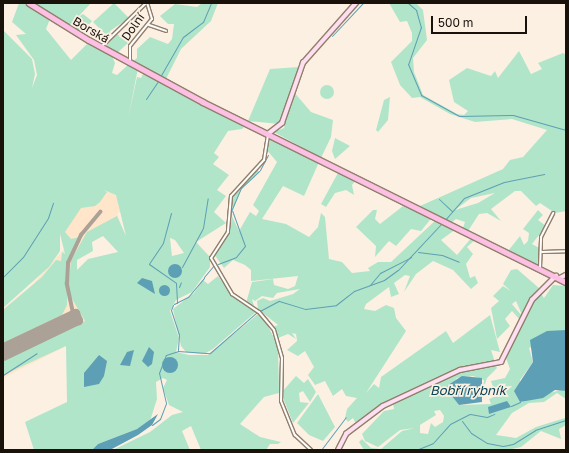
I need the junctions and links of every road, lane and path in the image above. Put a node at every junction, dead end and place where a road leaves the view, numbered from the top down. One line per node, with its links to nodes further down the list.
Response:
1 (29, 3): 6 (main road, Borská)
2 (147, 3): 4 (street, Dolní); 6 (street)
3 (356, 3): 8 (street)
4 (149, 25): 5 (street); 7 (street, Dolní)
5 (166, 31)
6 (101, 47): 7 (main road, Borská)
7 (130, 63): 8 (main road, Borská)
8 (268, 134): 12 (main road, Borská); 16 (street)
9 (553, 213): 11 (street)
10 (566, 251): 11 (street)
11 (542, 252): 12 (street)
12 (540, 268): 14 (main road, Borská)
13 (566, 275): 14 (street)
14 (558, 277): 15 (main road, Borská); 17 (street)
15 (566, 282)
16 (311, 450)
17 (338, 450)

